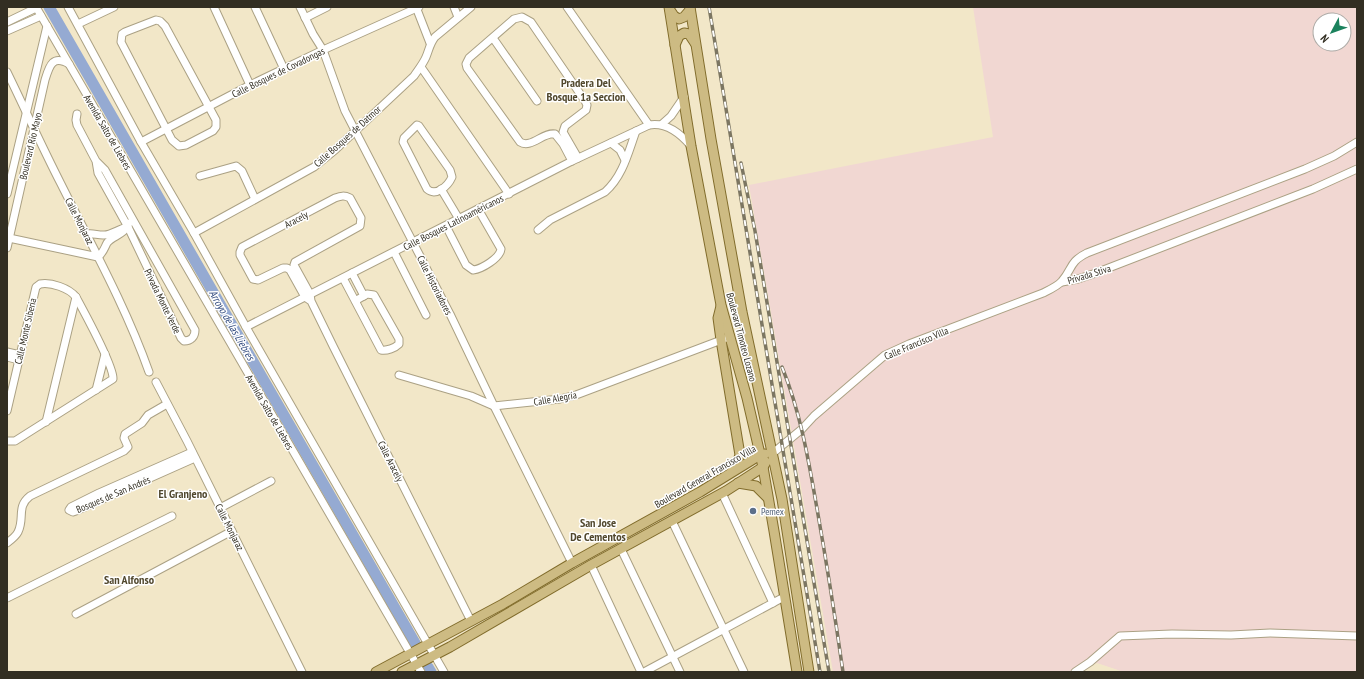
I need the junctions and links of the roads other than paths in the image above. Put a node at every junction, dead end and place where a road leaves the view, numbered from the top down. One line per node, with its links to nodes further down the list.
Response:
1 (36, 7): 14 (street, Avenida Salto de Liebres); 17 (street)
2 (68, 7): 18 (street)
3 (114, 7): 18 (street)
4 (214, 7): 30 (street)
5 (255, 7): 28 (street)
6 (300, 7): 16 (street, Calle Historiadores)
7 (327, 7): 16 (street)
8 (417, 7): 22 (street); 25 (street, Calle Bosques de Covadongas)
9 (454, 7): 15 (street)
10 (471, 7): 15 (street, Calle Bosques de Datmor)
11 (567, 7): 37 (street)
12 (690, 8): 13 (main road); 23 (main road, Boulevard Timoteo Lozano)
13 (669, 9): 24 (main road, Boulevard Timoteo Lozano)
14 (41, 16): 19 (street, Avenida Salto de Liebres); 20 (street)
15 (458, 17): 22 (street, Calle Bosques de Datmor)
16 (305, 18): 25 (street, Calle Historiadores)
17 (7, 22)
18 (78, 24): 42 (street)
19 (47, 26): 26 (street, Avenida Salto de Liebres); 34 (street, Boulevard Río Mayo)
20 (7, 30)
21 (493, 38): 32 (street); 46 (street); 46 (street)
22 (430, 42): 27 (street, Calle Bosques de Datmor)
23 (696, 44): 24 (main road); 98 (main road, Boulevard Timoteo Lozano)
24 (675, 45): 31 (main road, Boulevard Timoteo Lozano)
25 (323, 50): 28 (street, Calle Bosques de Covadongas); 40 (street, Calle Historiadores)
26 (68, 64): 39 (street, Boulevard Río Mayo); 124 (street, Avenida Salto de Liebres)
27 (421, 67): 40 (street, Calle Bosques de Datmor); 53 (street)
28 (284, 69): 30 (street, Calle Bosques de Covadongas)
29 (7, 72): 34 (street, Calle Monjaraz)
30 (250, 85): 33 (street, Calle Bosques de Covadongas)
31 (684, 96): 36 (street); 45 (main road, Boulevard Timoteo Lozano)
32 (538, 101)
33 (208, 107): 38 (street, Calle Bosques de Covadongas); 38 (street); 38 (street)
34 (27, 112): 39 (street, Calle Monjaraz); 52 (street, Boulevard Río Mayo)
35 (77, 114): 48 (street, Privada Monte Verde)
36 (662, 124): 37 (street, Calle Bosques Latinoaméricanos); 45 (street)
37 (649, 125): 41 (street, Calle Bosques Latinoaméricanos)
38 (166, 128): 42 (street, Calle Bosques de Covadongas)
39 (34, 129): 63 (street, Calle Monjaraz); 65 (street, Boulevard Río Mayo)
40 (355, 130): 54 (street, Calle Bosques de Datmor); 67 (street, Calle Historiadores)
41 (636, 131): 44 (street, Calle Bosques Latinoaméricanos); 47 (street)
42 (141, 142): 62 (street)
43 (1357, 142): 73 (street, Privada Stiva)
44 (611, 143): 46 (street, Calle Bosques Latinoaméricanos); 47 (street)
45 (691, 146): 78 (main road, Boulevard Timoteo Lozano)
46 (575, 160): 53 (street, Calle Bosques Latinoaméricanos)
47 (625, 160): 61 (street)
48 (96, 161): 56 (street, Privada Monte Verde); 59 (street, Privada Monte Verde)
49 (1357, 169): 73 (street, Privada Stiva)
50 (200, 176): 54 (street)
51 (441, 189): 51 (street); 57 (street)
52 (7, 194)
53 (508, 194): 55 (street, Calle Bosques Latinoaméricanos)
54 (255, 199): 62 (street, Calle Bosques de Datmor)
55 (478, 209): 57 (street, Calle Bosques Latinoaméricanos); 58 (street)
56 (131, 217): 59 (street); 60 (street, Privada Monte Verde)
57 (459, 219): 58 (street, Calle Bosques Latinoaméricanos)
58 (446, 226): 67 (street, Calle Bosques Latinoaméricanos)
59 (128, 227): 60 (street); 60 (street, Privada Monte Verde); 64 (street); 66 (street)
60 (138, 230)
61 (538, 230)
62 (194, 233): 80 (street)
63 (87, 234): 64 (street); 70 (street, Calle Monjaraz)
64 (104, 235): 66 (street)
65 (9, 238): 68 (street, Boulevard Río Mayo); 70 (street)
66 (108, 242): 70 (street)
67 (413, 242): 69 (street, Calle Bosques Latinoaméricanos); 92 (street, Calle Historiadores)
68 (7, 248)
69 (394, 252): 71 (street, Calle Bosques Latinoaméricanos); 79 (street)
70 (98, 257): 87 (street, Calle Monjaraz)
71 (352, 273): 72 (street, Calle Bosques Latinoaméricanos); 74 (street)
72 (343, 278): 76 (street, Calle Bosques Latinoaméricanos); 77 (street)
73 (1062, 282): 98 (street, Calle Francisco Villa)
74 (364, 296): 77 (street); 77 (street)
75 (76, 297): 84 (street); 86 (street, Calle Monte Siberia); 94 (street)
76 (308, 297): 76 (street, Aracely); 80 (street, Calle Bosques Latinoaméricanos); 120 (street, Calle Aracely)
77 (355, 301)
78 (721, 304): 81 (main road, Boulevard Timoteo Lozano); 82 (main road)
79 (426, 315)
80 (246, 327): 123 (street)
81 (730, 338): 82 (street, Calle Alegría); 100 (main road, Boulevard Timoteo Lozano)
82 (721, 340): 92 (street, Calle Alegría); 102 (main road)
83 (7, 352): 86 (street)
84 (104, 354): 90 (street); 90 (street)
85 (7, 357): 86 (street)
86 (19, 358): 93 (street, Calle Monte Siberia)
87 (148, 372)
88 (399, 375): 92 (street, Calle Alegría)
89 (156, 382): 91 (street, Calle Monjaraz)
90 (96, 390): 94 (street)
91 (167, 404): 99 (street, Calle Monjaraz); 112 (street)
92 (494, 406): 114 (street, Calle Historiadores)
93 (7, 411)
94 (46, 422): 96 (street)
95 (7, 441): 96 (street)
96 (15, 441): 97 (street)
97 (7, 446)
98 (772, 453): 100 (main road, Boulevard General Francisco Villa); 101 (main road, Boulevard General Francisco Villa); 137 (main road, Boulevard Timoteo Lozano)
99 (194, 455): 107 (street, Bosques de San Andrés); 108 (street, Calle Monjaraz)
100 (760, 455): 101 (main road, Boulevard Timoteo Lozano); 102 (main road, Boulevard General Francisco Villa)
101 (763, 467): 104 (main road, Boulevard General Francisco Villa); 106 (main road, Boulevard Timoteo Lozano)
102 (729, 474): 114 (main road, Boulevard General Francisco Villa)
103 (271, 481): 108 (street)
104 (738, 483): 105 (main road, Boulevard General Francisco Villa); 106 (main road)
105 (722, 493): 110 (main road, Boulevard General Francisco Villa); 118 (street)
106 (768, 498): 116 (main road, Boulevard Timoteo Lozano)
107 (93, 500)
108 (220, 508): 111 (street, Calle Monjaraz)
109 (172, 516): 117 (street)
110 (672, 521): 113 (main road, Boulevard General Francisco Villa); 121 (street)
111 (232, 531): 119 (street); 128 (street, Calle Monjaraz)
112 (7, 543)
113 (621, 549): 115 (main road, Boulevard General Francisco Villa); 126 (street)
114 (572, 563): 120 (main road, Boulevard General Francisco Villa)
115 (591, 565): 125 (main road, Boulevard General Francisco Villa); 132 (street)
116 (784, 597): 118 (street); 136 (main road, Boulevard Timoteo Lozano)
117 (7, 598)
118 (773, 603): 121 (street)
119 (76, 614)
120 (471, 621): 123 (main road, Boulevard General Francisco Villa)
121 (723, 629): 126 (street); 135 (street)
122 (1357, 636): 138 (street)
123 (426, 644): 124 (main road, Boulevard General Francisco Villa); 125 (street)
124 (412, 652): 127 (street, Avenida Salto de Liebres); 129 (main road, Boulevard General Francisco Villa)
125 (432, 656): 127 (main road, Boulevard General Francisco Villa); 131 (street)
126 (673, 656): 133 (street); 134 (street)
127 (419, 666): 130 (main road, Boulevard General Francisco Villa)
128 (302, 672)
129 (376, 672)
130 (402, 672)
131 (444, 672)
132 (640, 672)
133 (644, 672)
134 (680, 672)
135 (744, 672)
136 (797, 672)
137 (809, 672)
138 (1075, 672)

